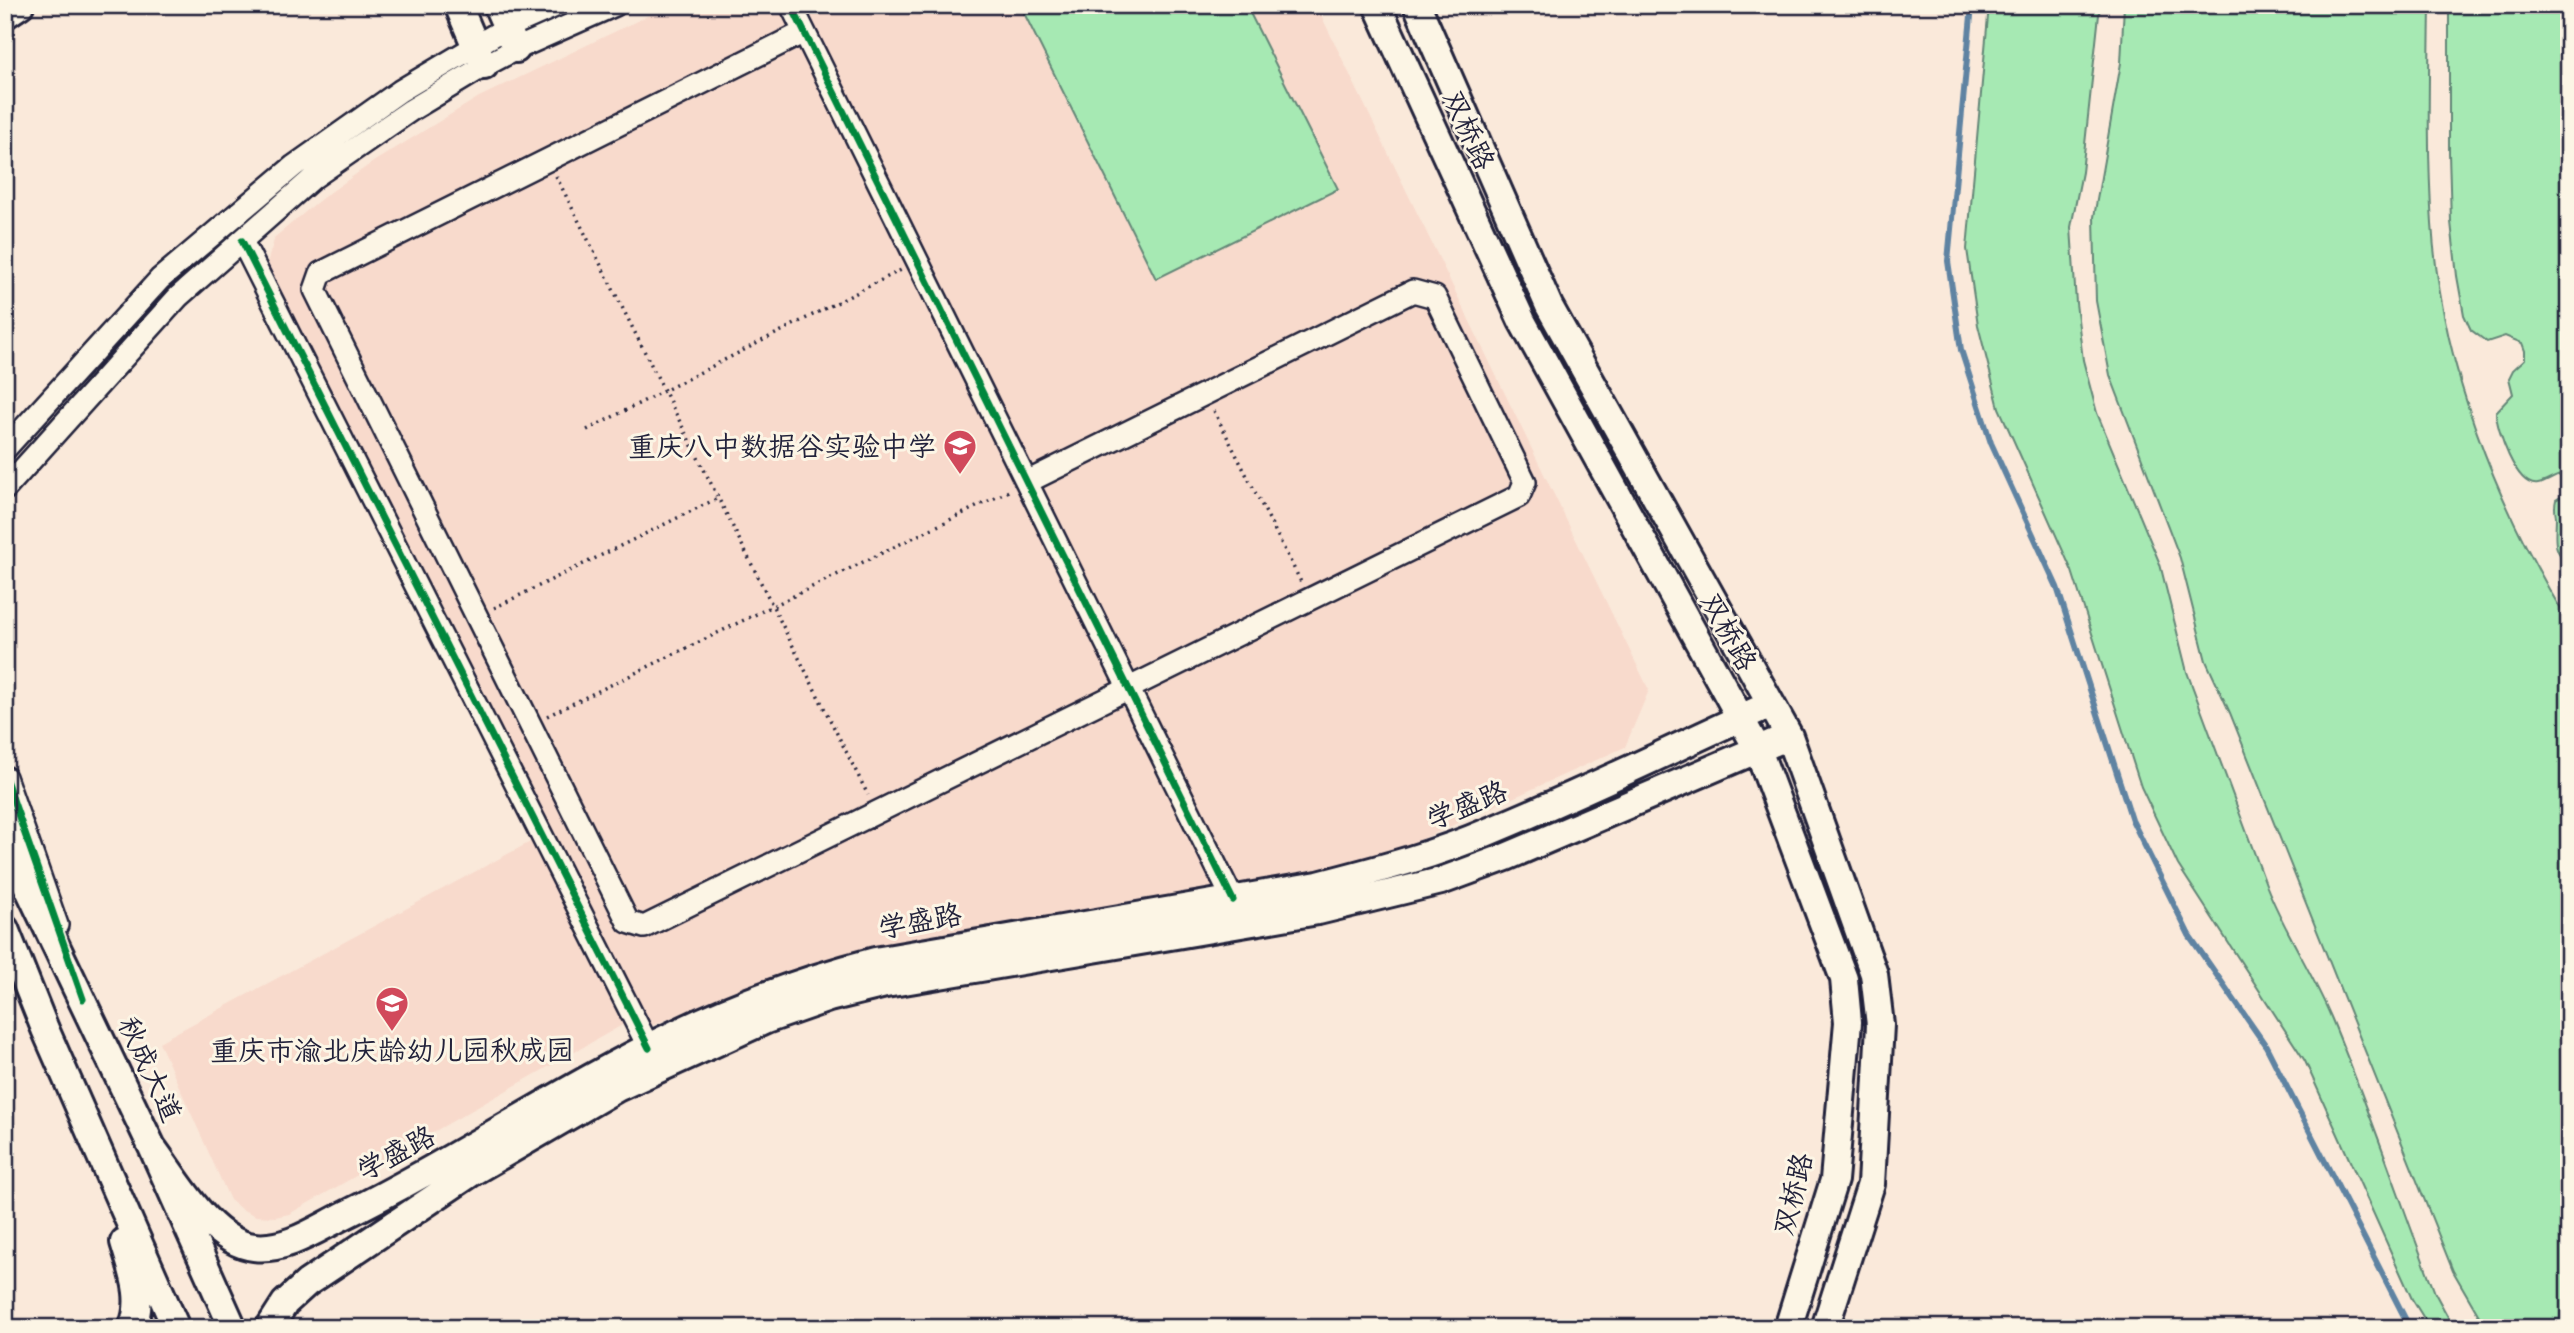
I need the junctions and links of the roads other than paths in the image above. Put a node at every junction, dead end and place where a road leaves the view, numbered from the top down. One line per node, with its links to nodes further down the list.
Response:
1 (20, 5): 8 (main road)
2 (458, 5): 11 (main road)
3 (558, 5): 9 (street)
4 (615, 5): 9 (street)
5 (791, 5): 10 (street)
6 (1377, 5): 18 (main road, 双桥路)
7 (1417, 5): 17 (main road, 双桥路)
8 (5, 15)
9 (506, 27): 11 (street)
10 (804, 32): 14 (street); 16 (street)
11 (480, 56): 12 (street); 13 (street)
12 (242, 241): 15 (street); 28 (street)
13 (5, 449)
14 (1027, 482): 16 (street); 16 (street)
15 (5, 489)
16 (1129, 688): 23 (street)
17 (1771, 704): 18 (main road, 学盛路); 19 (main road, 双桥路)
18 (1740, 718): 20 (main road, 双桥路); 23 (main road, 学盛路)
19 (1789, 736): 20 (main road, 学盛路); 36 (main road, 双桥路)
20 (1758, 750): 34 (main road, 学盛路); 35 (main road, 双桥路)
21 (5, 777): 26 (street)
22 (5, 839): 26 (main road, 秋成大道)
23 (1233, 900): 28 (main road, 学盛路)
24 (5, 929): 27 (main road)
25 (5, 953): 27 (street)
26 (83, 999): 29 (main road, 秋成大道)
27 (45, 1029): 30 (main road)
28 (649, 1048): 29 (main road, 学盛路)
29 (152, 1147): 33 (main road, 秋成大道)
30 (101, 1155): 31 (main road); 32 (main road)
31 (132, 1328)
32 (176, 1328)
33 (233, 1328)
34 (269, 1328)
35 (1788, 1328)
36 (1825, 1328)

